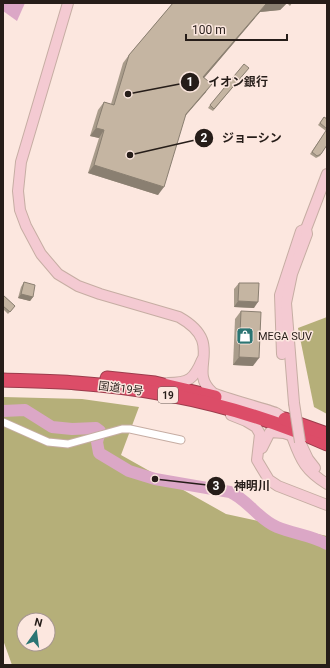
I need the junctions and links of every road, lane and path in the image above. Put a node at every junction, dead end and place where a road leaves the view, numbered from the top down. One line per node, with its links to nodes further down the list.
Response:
1 (68, 3): 3 (street)
2 (327, 174): 14 (street)
3 (203, 358): 6 (street); 8 (street)
4 (3, 374): 6 (highway, 国道19号 / 19)
5 (3, 380): 7 (highway, 国道19号 / 19)
6 (155, 383): 8 (highway, 国道19号 / 19)
7 (164, 394): 12 (highway, 国道19号 / 19); 16 (street)
8 (282, 417): 10 (highway, 国道19号 / 19)
9 (3, 422): 11 (street)
10 (327, 434)
11 (181, 440)
12 (327, 444)
13 (327, 448): 15 (street)
14 (326, 481)
15 (327, 501)
16 (327, 505)

